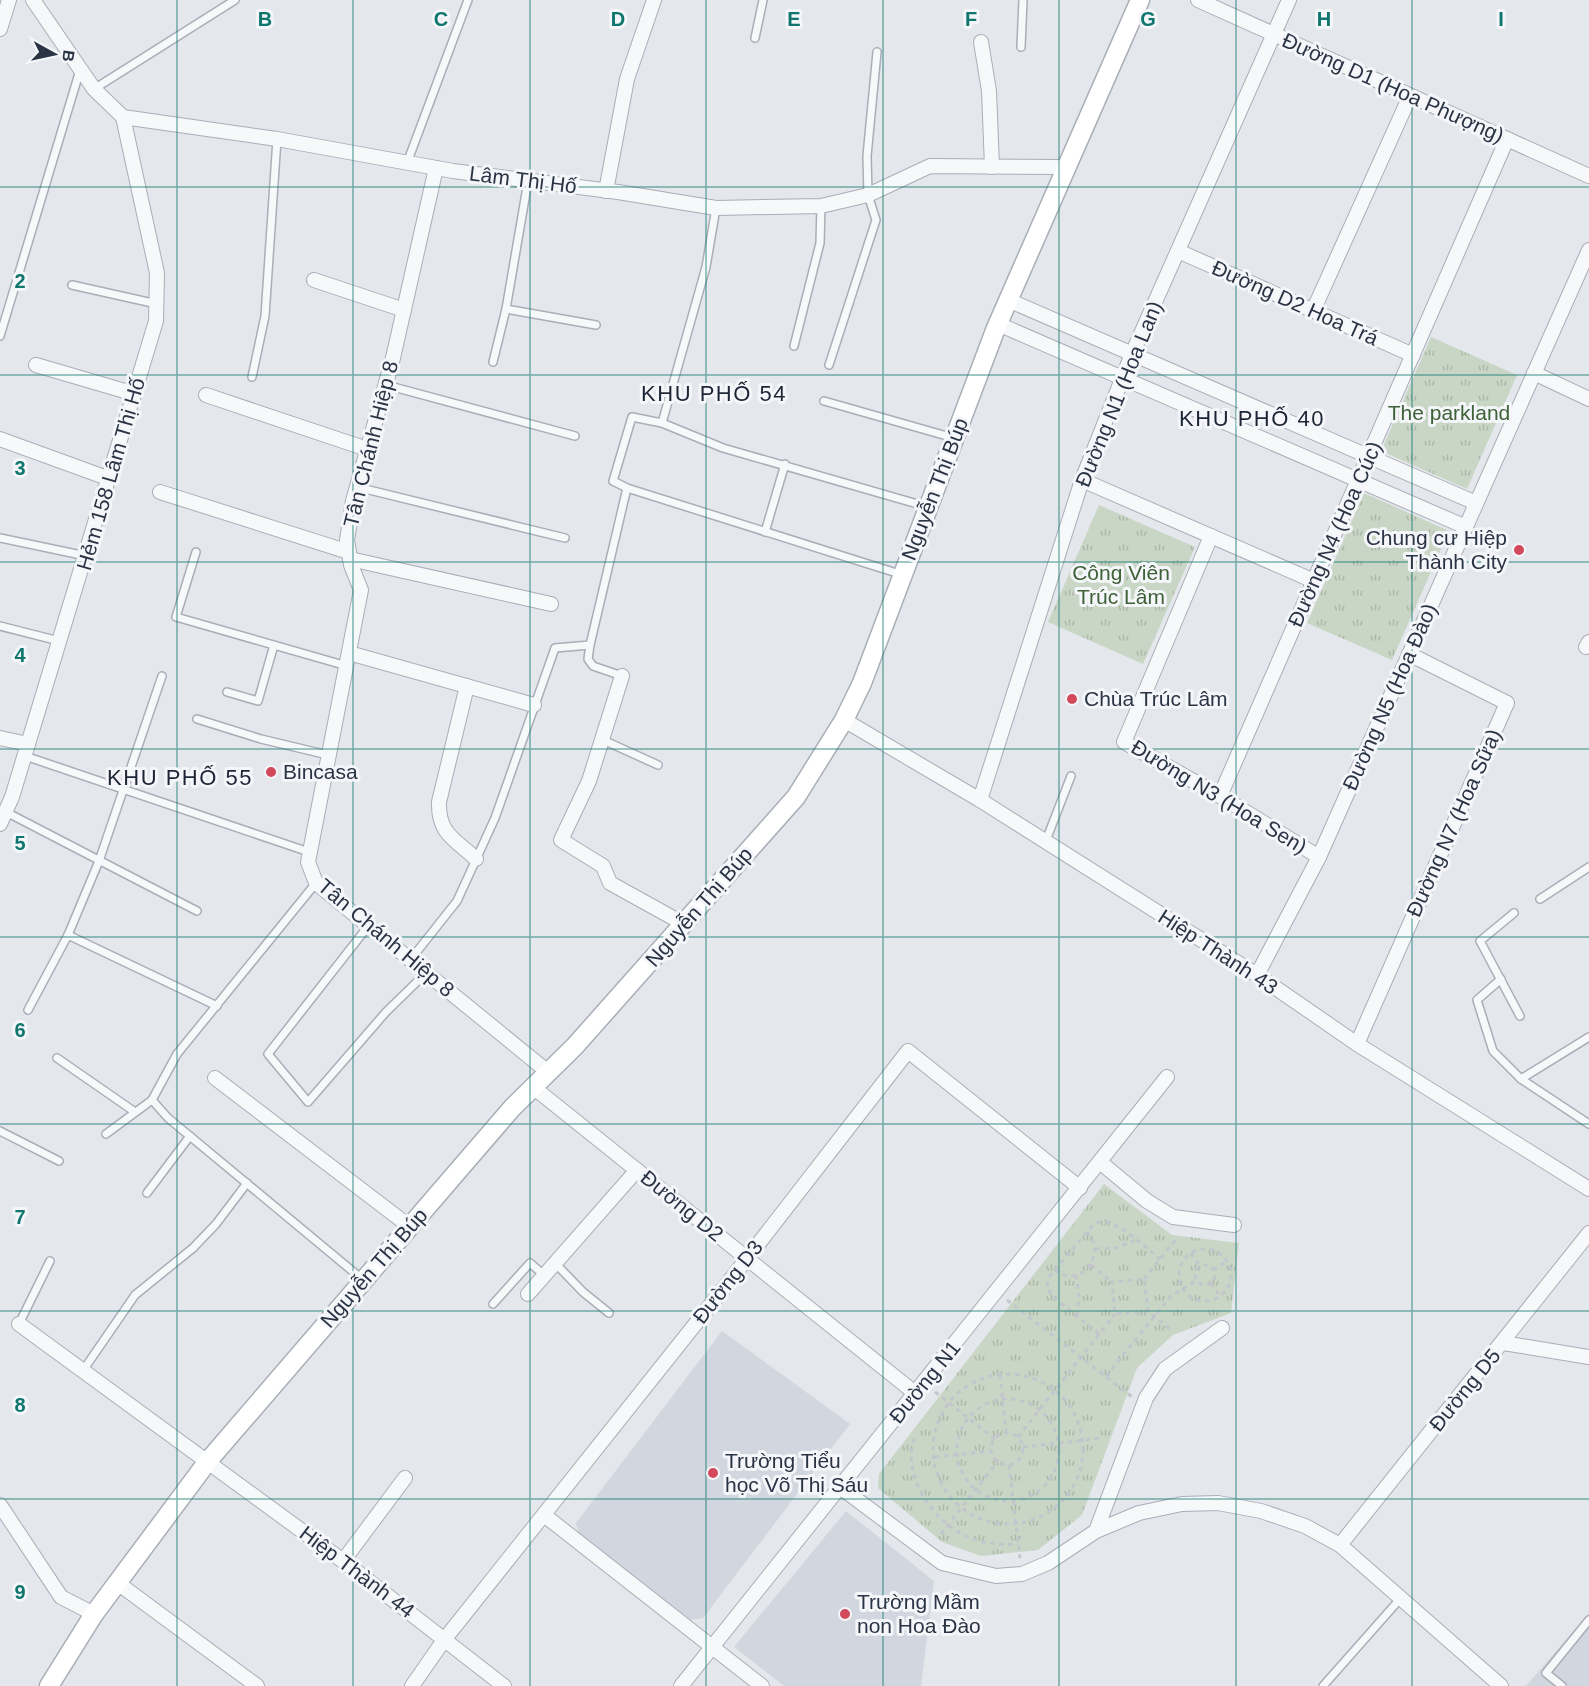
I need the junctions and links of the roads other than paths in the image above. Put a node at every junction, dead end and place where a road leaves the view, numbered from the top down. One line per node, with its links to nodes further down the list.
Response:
1 (9, 0): 11 (street)
2 (235, 0): 18 (lane)
3 (468, 0): 23 (lane)
4 (763, 0): 13 (lane)
5 (1023, 0): 15 (lane)
6 (1140, 0): 25 (street, Nguyễn Thị Búp)
7 (1198, 0): 12 (street, Đường D1 (Hoa Phượng))
8 (1289, 0): 12 (street, Đường N1 (Hoa Lan))
9 (652, 1): 29 (street)
10 (38, 2): 17 (street)
11 (0, 29)
12 (1273, 35): 19 (street, Đường D1 (Hoa Phượng)); 34 (street, Đường N1 (Hoa Lan))
13 (755, 38)
14 (981, 42): 24 (street)
15 (1021, 46)
16 (877, 52): 30 (lane)
17 (80, 70): 18 (street); 44 (lane)
18 (94, 89): 20 (street)
19 (1410, 96): 22 (street, Đường D1 (Hoa Phượng)); 41 (street)
20 (123, 117): 21 (street, Lâm Thị Hố); 38 (street, Hẻm 158 Lâm Thị Hố)
21 (277, 139): 23 (street, Lâm Thị Hố); 52 (lane)
22 (1507, 139): 27 (street, Đường D1 (Hoa Phượng)); 47 (street, Đường N4 (Hoa Cúc))
23 (407, 163): 26 (street, Lâm Thị Hố)
24 (992, 167): 25 (street, Lâm Thị Hố); 30 (street, Lâm Thị Hố)
25 (1067, 167): 37 (street, Nguyễn Thị Búp)
26 (436, 168): 28 (street, Lâm Thị Hố); 40 (street, Tân Chánh Hiệp 8)
27 (1589, 176)
28 (528, 181): 29 (street, Lâm Thị Hố); 39 (lane)
29 (606, 191): 32 (street, Lâm Thị Hố)
30 (868, 195): 31 (street, Lâm Thị Hố); 50 (lane)
31 (821, 206): 32 (street, Lâm Thị Hố); 45 (lane)
32 (716, 208): 59 (lane)
33 (1589, 250): 51 (street, Đường N5 (Hoa Đào))
34 (1178, 251): 41 (street, Đường D2 Hoa Trá); 46 (street, Đường N1 (Hoa Lan))
35 (314, 280): 40 (street)
36 (72, 285): 38 (lane)
37 (1008, 300): 42 (street, Nguyễn Thị Búp); 46 (street)
38 (158, 304): 55 (street, Hẻm 158 Lâm Thị Hố)
39 (506, 309): 43 (lane); 48 (lane)
40 (404, 310): 54 (street, Tân Chánh Hiệp 8)
41 (1313, 311): 47 (street, Đường D2 Hoa Trá)
42 (998, 324): 53 (street); 61 (street, Nguyễn Thị Búp)
43 (596, 325)
44 (0, 336)
45 (794, 346)
46 (1132, 354): 53 (street, Đường N1 (Hoa Lan)); 64 (street)
47 (1413, 355): 64 (street, Đường N4 (Hoa Cúc))
48 (493, 362)
49 (36, 364): 55 (street)
50 (829, 364)
51 (1534, 373): 57 (street); 72 (street, Đường N5 (Hoa Đào))
52 (252, 377)
53 (1123, 377): 67 (street, Đường N1 (Hoa Lan)); 68 (street)
54 (386, 385): 60 (lane); 63 (street, Tân Chánh Hiệp 8)
55 (135, 393): 66 (street, Hẻm 158 Lâm Thị Hố)
56 (206, 395): 63 (street)
57 (1589, 399)
58 (824, 401): 61 (lane)
59 (662, 423): 65 (lane); 70 (lane)
60 (575, 436)
61 (954, 438): 73 (street, Nguyễn Thị Búp)
62 (0, 439): 66 (street)
63 (368, 449): 69 (street, Tân Chánh Hiệp 8)
64 (1368, 456): 68 (street, Đường N4 (Hoa Cúc)); 72 (street)
65 (786, 464): 73 (lane); 75 (lane)
66 (110, 479): 81 (street, Hẻm 158 Lâm Thị Hố)
67 (1082, 480): 76 (street); 106 (street, Đường N1 (Hoa Lan))
68 (1358, 480): 74 (street); 83 (street, Đường N4 (Hoa Cúc))
69 (357, 487): 78 (lane); 80 (street, Tân Chánh Hiệp 8)
70 (627, 488): 75 (lane); 88 (lane)
71 (160, 492): 80 (street)
72 (1476, 503): 74 (street, Đường N5 (Hoa Đào))
73 (928, 507): 82 (street, Nguyễn Thị Búp)
74 (1466, 527): 89 (street, Đường N5 (Hoa Đào))
75 (765, 532): 82 (lane)
76 (1211, 536): 83 (street); 105 (street, Đường N3 (Hoa Sen))
77 (0, 538): 81 (lane)
78 (565, 538)
79 (196, 552): 87 (lane)
80 (350, 556): 84 (street); 90 (street, Tân Chánh Hiệp 8)
81 (87, 557): 86 (street, Hẻm 158 Lâm Thị Hố)
82 (903, 575): 97 (street, Nguyễn Thị Búp)
83 (1314, 580): 105 (street, Đường N4 (Hoa Cúc))
84 (551, 604)
85 (0, 626): 86 (lane)
86 (59, 641): 100 (street, Hẻm 158 Lâm Thị Hố)
87 (274, 645): 90 (lane); 94 (lane)
88 (590, 645): 92 (lane); 95 (lane)
89 (1409, 654): 110 (street, Đường N5 (Hoa Đào)); 129 (street, Đường N7 (Hoa Sữa))
90 (348, 659): 93 (street); 101 (street, Tân Chánh Hiệp 8)
91 (162, 676): 104 (lane)
92 (622, 676): 99 (street)
93 (466, 686): 95 (street); 111 (street)
94 (227, 692)
95 (534, 705): 111 (lane)
96 (197, 719): 101 (lane)
97 (844, 720): 106 (street, Hiệp Thành 43); 118 (street, Nguyễn Thị Búp)
98 (0, 738): 100 (street)
99 (603, 740): 102 (lane); 118 (street)
100 (26, 750): 104 (lane); 107 (street, Hẻm 158 Lâm Thị Hố)
101 (328, 755): 109 (street, Tân Chánh Hiệp 8)
102 (658, 765)
103 (1071, 776): 108 (lane)
104 (125, 790): 109 (lane); 112 (lane)
105 (1220, 796): 110 (street, Đường N3 (Hoa Sen))
106 (980, 800): 108 (street, Hiệp Thành 43)
107 (3, 818): 112 (lane)
108 (1045, 843): 123 (street, Hiệp Thành 43)
109 (309, 852): 114 (street, Tân Chánh Hiệp 8)
110 (1318, 857): 123 (street, Đường N5 (Hoa Đào))
111 (476, 859): 121 (lane)
112 (99, 861): 116 (lane); 120 (lane)
113 (1589, 867): 115 (lane)
114 (316, 883): 119 (street, Tân Chánh Hiệp 8); 125 (lane)
115 (1540, 898)
116 (197, 911)
117 (1514, 913): 124 (lane)
118 (684, 924): 131 (street, Nguyễn Thị Búp)
119 (369, 926): 121 (street, Tân Chánh Hiệp 8); 122 (lane)
120 (68, 935): 125 (lane); 126 (lane)
121 (411, 959): 122 (street, Tân Chánh Hiệp 8)
122 (426, 973): 131 (street, Tân Chánh Hiệp 8)
123 (1257, 975): 129 (street, Hiệp Thành 43)
124 (1501, 980): 127 (lane); 134 (lane)
125 (217, 1006): 136 (lane)
126 (28, 1010)
127 (1520, 1016)
128 (1589, 1037): 134 (lane)
129 (1357, 1044): 147 (street, Hiệp Thành 43)
130 (57, 1058): 137 (lane)
131 (548, 1072): 135 (street, Nguyễn Thị Búp)
132 (1167, 1077): 143 (street, Đường N1)
133 (215, 1078): 150 (street)
134 (1521, 1078): 138 (lane)
135 (532, 1087): 144 (street, Đường D2); 150 (street, Nguyễn Thị Búp)
136 (152, 1100): 137 (lane); 141 (lane)
137 (135, 1112): 140 (lane)
138 (1589, 1124)
139 (0, 1131): 142 (lane)
140 (106, 1134)
141 (190, 1136): 145 (lane); 148 (lane)
142 (59, 1161)
143 (1100, 1162): 146 (street, Đường N1); 149 (street)
144 (637, 1170): 152 (street, Đường D2); 154 (street)
145 (247, 1184): 156 (lane); 164 (lane)
146 (1080, 1188): 152 (street, Đường D3); 165 (street, Đường N1)
147 (1589, 1189)
148 (147, 1193)
149 (1234, 1225)
150 (409, 1226): 156 (street, Nguyễn Thị Búp)
151 (1589, 1233): 162 (street, Đường D5)
152 (747, 1258): 165 (street, Đường D2); 170 (street, Đường D3)
153 (50, 1261): 160 (lane)
154 (555, 1263): 155 (street); 159 (lane)
155 (544, 1275): 157 (street); 158 (lane)
156 (363, 1280): 166 (street, Nguyễn Thị Búp)
157 (528, 1294)
158 (493, 1304)
159 (609, 1313)
160 (19, 1324): 164 (street, Hiệp Thành 44)
161 (1222, 1328): 171 (street)
162 (1503, 1343): 163 (street); 172 (street, Đường D5)
163 (1589, 1356)
164 (82, 1372): 166 (street, Hiệp Thành 44)
165 (920, 1388): 168 (street, Đường N1)
166 (208, 1461): 173 (street, Hiệp Thành 44); 174 (street, Nguyễn Thị Búp)
167 (405, 1478): 173 (street)
168 (840, 1487): 171 (street); 179 (street, Đường N1)
169 (0, 1505): 176 (street)
170 (544, 1515): 178 (street, Đường D3); 179 (street)
171 (1096, 1530): 172 (street)
172 (1340, 1545): 175 (street)
173 (343, 1561): 178 (street, Hiệp Thành 44)
174 (118, 1584): 176 (street, Nguyễn Thị Búp); 181 (street)
175 (1400, 1599): 186 (lane); 187 (street)
176 (94, 1614): 180 (street, Nguyễn Thị Búp)
177 (1589, 1620): 188 (lane)
178 (444, 1640): 182 (street, Đường D3); 183 (street, Hiệp Thành 44)
179 (713, 1646): 184 (street, Đường N1); 185 (street)
180 (50, 1686)
181 (257, 1686)
182 (412, 1686)
183 (504, 1686)
184 (681, 1686)
185 (762, 1686)
186 (1323, 1686)
187 (1501, 1686)
188 (1562, 1686)

